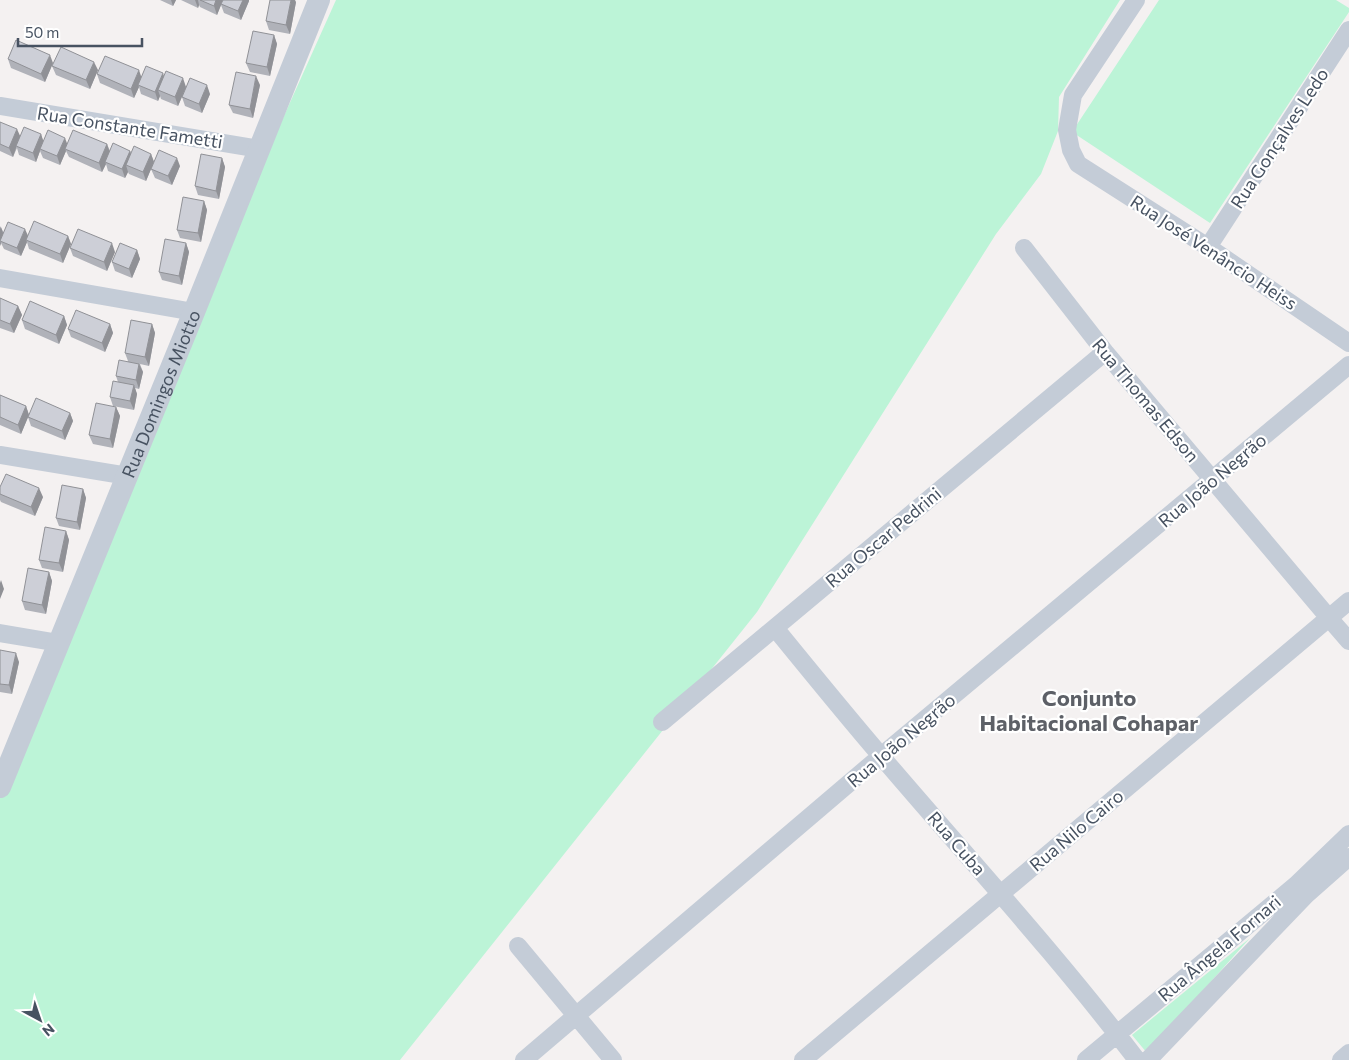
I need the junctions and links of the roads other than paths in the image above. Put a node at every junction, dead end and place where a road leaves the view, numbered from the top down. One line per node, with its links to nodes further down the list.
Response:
1 (319, 0): 5 (street, Rua Domingos Miotto)
2 (1136, 0): 6 (street, Rua José Venâncio Heiss)
3 (1349, 30): 6 (street, Rua Gonçalves Ledo)
4 (0, 106): 5 (street, Rua Constante Fametti)
5 (260, 148): 9 (street, Rua Domingos Miotto)
6 (1208, 247): 10 (street, Rua José Venâncio Heiss)
7 (1024, 248): 11 (street, Rua Thomas Edson)
8 (0, 278): 9 (street)
9 (194, 312): 14 (street, Rua Domingos Miotto)
10 (1349, 343)
11 (1105, 352): 15 (street, Rua Thomas Edson); 18 (street, Rua Oscar Pedrini)
12 (1349, 365): 15 (street, Rua João Negrão)
13 (0, 455): 14 (street)
14 (128, 476): 21 (street, Rua Domingos Miotto)
15 (1212, 480): 17 (street, Rua Thomas Edson); 23 (street, Rua João Negrão)
16 (1349, 601): 17 (street, Rua Nilo Cairo)
17 (1329, 618): 20 (street, Rua Thomas Edson); 28 (street, Rua Nilo Cairo)
18 (775, 628): 22 (street, Rua Oscar Pedrini); 23 (street, Rua Cuba)
19 (0, 633): 21 (street)
20 (1349, 641)
21 (59, 642): 24 (street, Rua Domingos Miotto)
22 (662, 722)
23 (881, 756): 28 (street, Rua Cuba); 30 (street, Rua João Negrão)
24 (0, 787)
25 (1349, 834): 27 (street, Rua Ângela Fornari)
26 (1349, 857): 27 (street, Rua Ângela Fornari)
27 (1301, 890): 31 (street, Rua Ângela Fornari); 38 (street, Rua Ângela Fornari)
28 (1001, 894): 31 (street, Rua Cuba); 35 (street, Rua Nilo Cairo)
29 (518, 946): 30 (street)
30 (576, 1016): 33 (street, Rua João Negrão); 34 (street)
31 (1117, 1033): 36 (street, Rua Ângela Fornari); 37 (street, Rua Cuba)
32 (1349, 1053): 39 (street)
33 (524, 1060)
34 (613, 1060)
35 (803, 1060)
36 (1086, 1060)
37 (1137, 1060)
38 (1148, 1060)
39 (1341, 1060)

